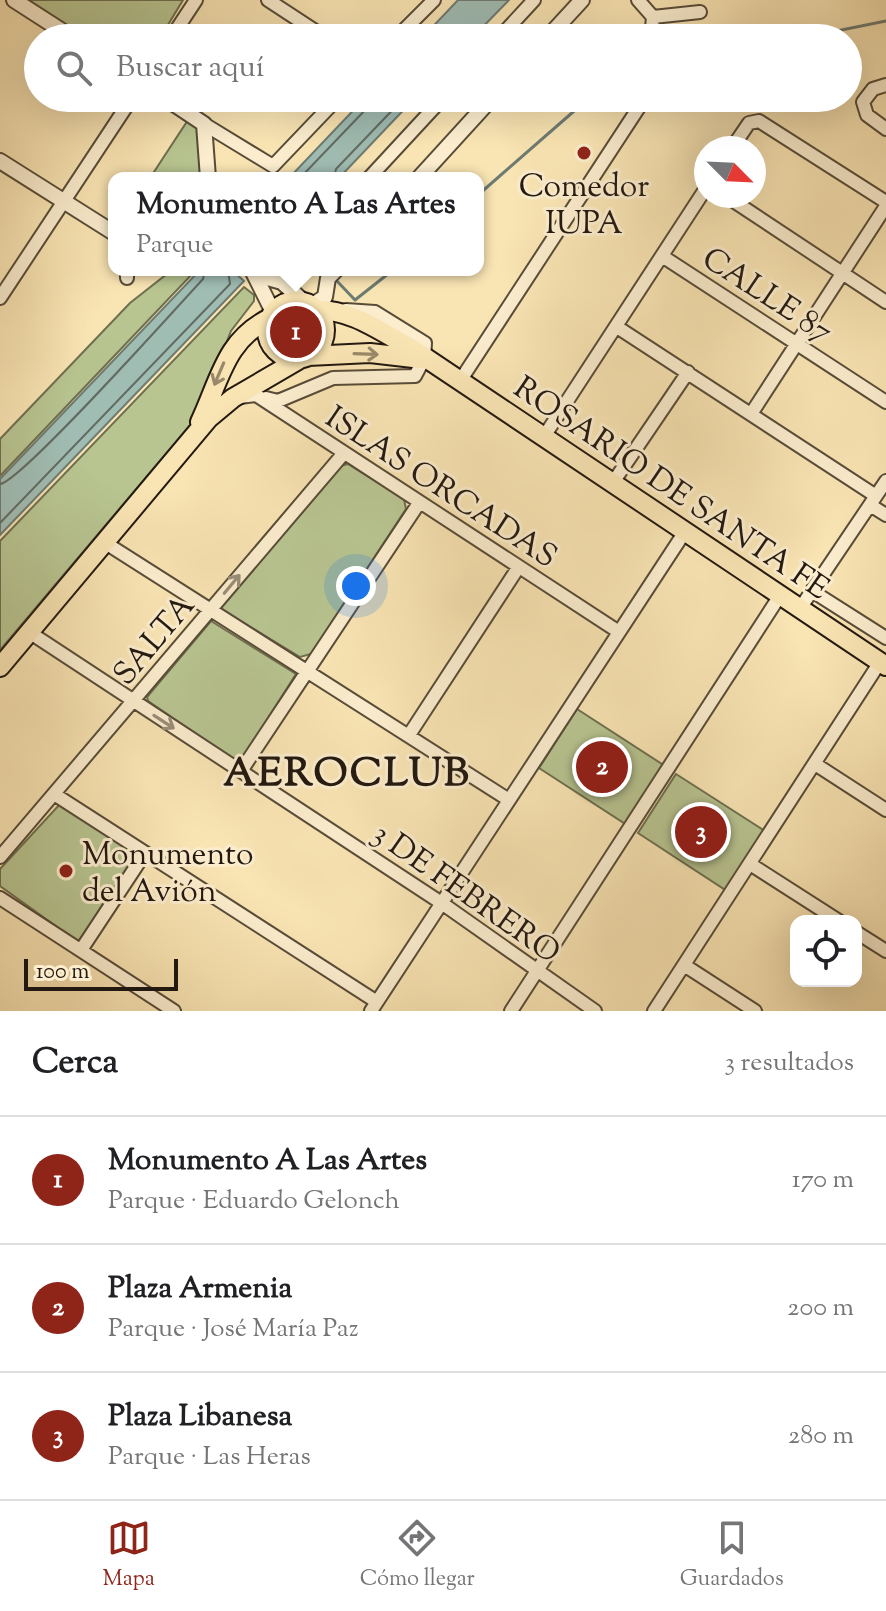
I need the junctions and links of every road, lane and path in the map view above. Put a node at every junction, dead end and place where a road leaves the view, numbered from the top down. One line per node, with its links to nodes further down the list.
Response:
1 (14, 0): 10 (street)
2 (196, 0): 11 (street)
3 (268, 0): 12 (street)
4 (434, 0): 13 (street)
5 (534, 0): 14 (street)
6 (582, 0): 15 (street)
7 (638, 0): 9 (street)
8 (700, 12): 9 (street)
9 (653, 17): 16 (street)
10 (51, 24)
11 (180, 24)
12 (305, 24)
13 (410, 24)
14 (512, 24)
15 (560, 24)
16 (652, 24)
17 (886, 85): 25 (street)
18 (123, 112): 31 (street)
19 (186, 112): 24 (street)
20 (325, 112): 24 (street)
21 (430, 112): 29 (street)
22 (479, 112): 30 (street)
23 (636, 112): 50 (street)
24 (204, 124): 28 (street)
25 (886, 129)
26 (740, 136): 32 (street)
27 (0, 161): 31 (street)
28 (208, 172)
29 (375, 172)
30 (424, 172)
31 (63, 203): 35 (street); 41 (street)
32 (886, 204): 37 (street)
33 (694, 207): 36 (street)
34 (744, 208): 37 (street)
35 (108, 229)
36 (662, 256): 45 (street); 46 (street, CALLE 87)
37 (842, 274): 42 (street); 46 (street)
38 (256, 276): 44 (street)
39 (286, 276): 43 (street)
40 (330, 276): 43 (street)
41 (0, 298)
42 (886, 302)
43 (316, 307): 44 (main road); 47 (main road); 48 (main road, ROSARIO DE SANTA FE)
44 (272, 315): 47 (main road); 56 (main road, one-way to 56)
45 (617, 327): 49 (street); 55 (street)
46 (796, 344): 53 (street, CALLE 87); 54 (street)
47 (304, 357): 48 (main road, ROSARIO DE SANTA FE, one-way to 48); 52 (main road)
48 (424, 359): 50 (main road, ROSARIO DE SANTA FE); 51 (street)
49 (688, 372): 54 (street); 58 (street)
50 (460, 381): 55 (main road, ROSARIO DE SANTA FE)
51 (256, 395): 52 (street); 57 (street, ISLAS ORCADAS)
52 (233, 398): 56 (main road)
53 (886, 402)
54 (751, 414): 60 (street)
55 (545, 435): 58 (main road, ROSARIO DE SANTA FE)
56 (185, 444): 64 (main road)
57 (344, 453): 61 (street, ISLAS ORCADAS); 69 (street, SALTA, one-way to 57)
58 (614, 481): 63 (main road, ROSARIO DE SANTA FE)
59 (886, 481): 60 (street)
60 (873, 501): 62 (street); 66 (street)
61 (419, 503): 65 (street, ISLAS ORCADAS); 75 (street)
62 (886, 515)
63 (686, 530): 67 (main road, ROSARIO DE SANTA FE); 71 (street)
64 (104, 542): 69 (street); 70 (main road)
65 (518, 568): 71 (street, ISLAS ORCADAS); 77 (street)
66 (812, 591): 68 (street); 72 (street)
67 (779, 597): 68 (main road, ROSARIO DE SANTA FE); 93 (street)
68 (799, 610): 73 (main road, ROSARIO DE SANTA FE)
69 (209, 611): 75 (street); 76 (street, SALTA)
70 (29, 632): 74 (main road); 76 (street, 3 DE FEBRERO)
71 (619, 632): 81 (street)
72 (886, 638)
73 (883, 664): 78 (street)
74 (0, 667)
75 (308, 670): 77 (street); 79 (street)
76 (134, 703): 79 (street, 3 DE FEBRERO, one-way to 79); 80 (street, SALTA)
77 (409, 735): 81 (street)
78 (815, 764): 82 (street); 85 (street)
79 (241, 771): 87 (street, 3 DE FEBRERO)
80 (54, 794): 83 (street); 84 (street, SALTA)
81 (509, 800): 87 (street)
82 (886, 810)
83 (145, 853): 90 (street); 94 (street)
84 (0, 857)
85 (750, 864): 88 (street); 92 (street)
86 (0, 898): 90 (street)
87 (443, 904): 93 (street, 3 DE FEBRERO); 94 (street)
88 (830, 915)
89 (862, 936): 91 (street)
90 (81, 950): 95 (street)
91 (886, 951)
92 (684, 965): 98 (street); 99 (street)
93 (537, 972): 96 (street); 97 (street, 3 DE FEBRERO)
94 (374, 1006)
95 (174, 1011)
96 (511, 1011)
97 (595, 1011)
98 (654, 1011)
99 (755, 1011)

